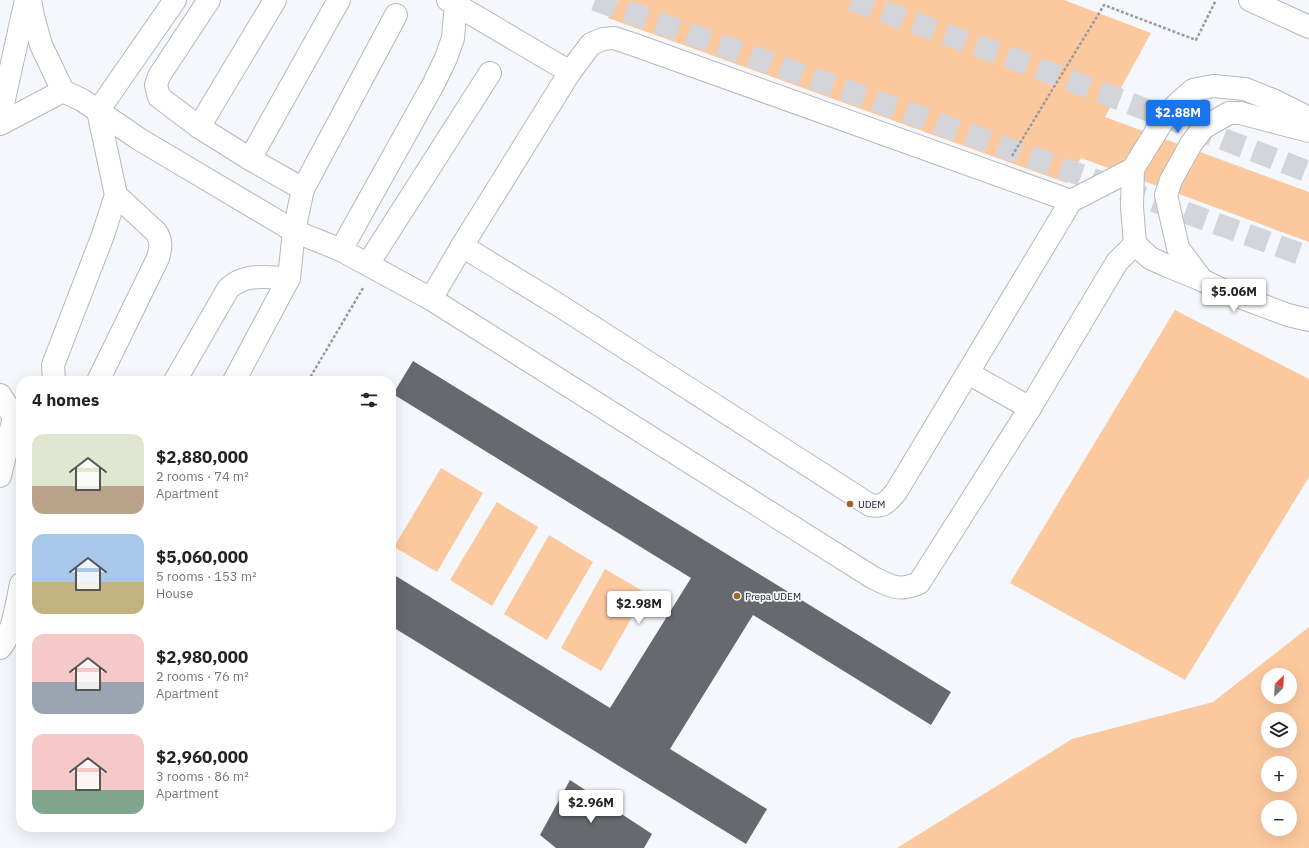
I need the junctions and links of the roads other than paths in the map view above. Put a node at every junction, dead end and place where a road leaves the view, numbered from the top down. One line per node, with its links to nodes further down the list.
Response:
1 (26, 0): 15 (street)
2 (30, 0): 13 (street)
3 (174, 0): 14 (street)
4 (209, 0): 18 (street)
5 (275, 0): 18 (street)
6 (339, 0): 20 (street)
7 (1250, 0): 10 (street)
8 (452, 2): 11 (street); 28 (street)
9 (396, 15): 22 (street)
10 (1309, 27)
11 (570, 72): 24 (street); 27 (street)
12 (490, 73): 29 (street)
13 (63, 91): 14 (street); 17 (street)
14 (98, 111): 23 (street); 25 (street)
15 (0, 117)
16 (1309, 121): 21 (street)
17 (0, 124)
18 (199, 127): 20 (street)
19 (1309, 131): 31 (street)
20 (250, 159): 22 (street)
21 (1132, 169): 24 (street); 26 (street)
22 (302, 189): 25 (street)
23 (116, 194): 35 (street); 36 (street)
24 (1071, 201): 34 (street)
25 (294, 231): 28 (street); 30 (street)
26 (1135, 244): 31 (street); 40 (street)
27 (462, 246): 32 (street); 34 (street)
28 (341, 250): 29 (street)
29 (371, 266): 32 (street)
30 (289, 278): 37 (street); 38 (street)
31 (1202, 280): 33 (street)
32 (431, 299): 40 (street)
33 (1309, 320)
34 (968, 373): 40 (street)
35 (54, 376)
36 (100, 376)
37 (178, 376)
38 (237, 376)
39 (0, 395): 41 (street)
40 (1030, 408)
41 (16, 422)
42 (16, 427): 43 (street)
43 (0, 476)
44 (16, 606): 45 (street)
45 (0, 648)

